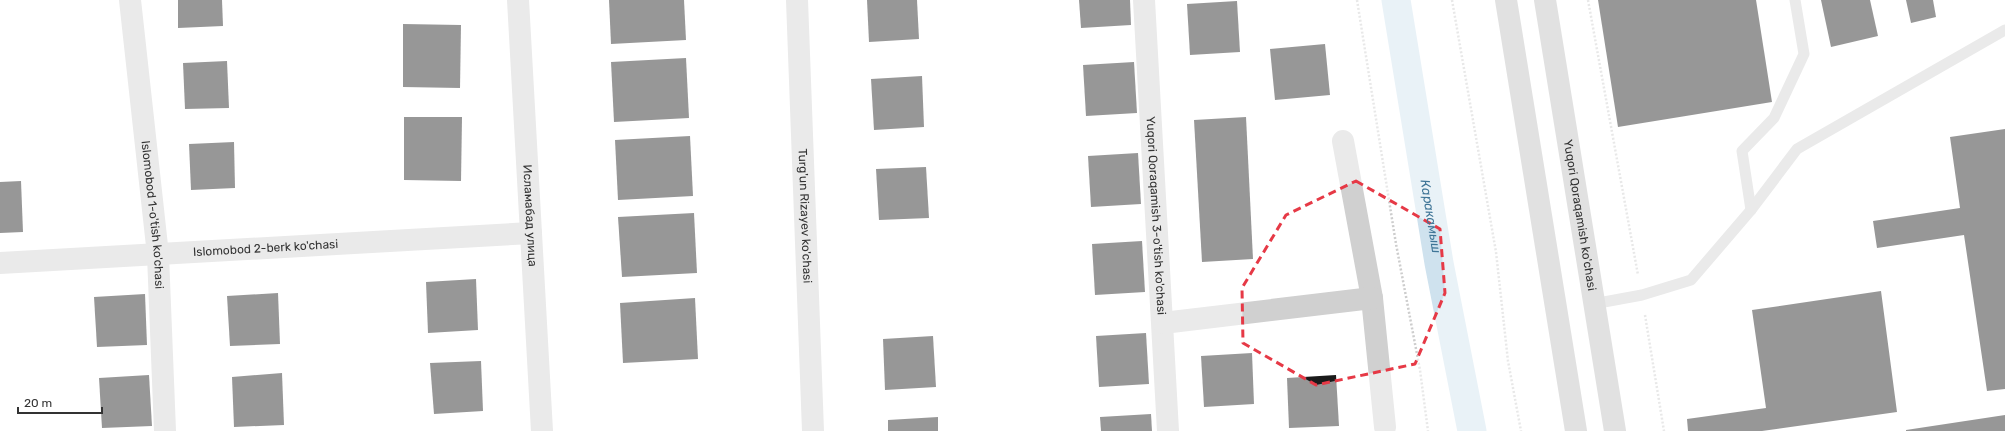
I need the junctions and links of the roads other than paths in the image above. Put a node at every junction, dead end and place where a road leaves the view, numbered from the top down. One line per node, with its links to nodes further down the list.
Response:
1 (130, 0): 12 (street, Islomobod 1-o'tish ko'chasi)
2 (518, 0): 11 (street, Исламабад улица)
3 (797, 0): 21 (street, Turg'un Rizayev ko'chasi)
4 (1144, 0): 16 (street, Yuqori Qoraqamish 3-o'tish ko'chasi)
5 (1506, 0): 18 (main road)
6 (1544, 0): 15 (main road, Yuqori Qoraqamish ko'chasi)
7 (1795, 0): 10 (lane)
8 (2005, 30): 10 (lane)
9 (1343, 141): 14 (street)
10 (1751, 210): 15 (lane)
11 (531, 233): 12 (street, Islomobod 2-berk ko'chasi); 20 (street, Исламабад улица)
12 (158, 255): 13 (street, Islomobod 2-berk ko'chasi); 19 (street, Islomobod 1-o'tish ko'chasi)
13 (0, 263)
14 (1372, 298): 16 (street); 17 (street)
15 (1593, 304): 23 (main road, Yuqori Qoraqamish ko'chasi)
16 (1163, 323): 22 (street, Yuqori Qoraqamish 3-o'tish ko'chasi)
17 (1385, 427)
18 (1576, 430)
19 (165, 431)
20 (542, 431)
21 (814, 431)
22 (1168, 431)
23 (1615, 431)

